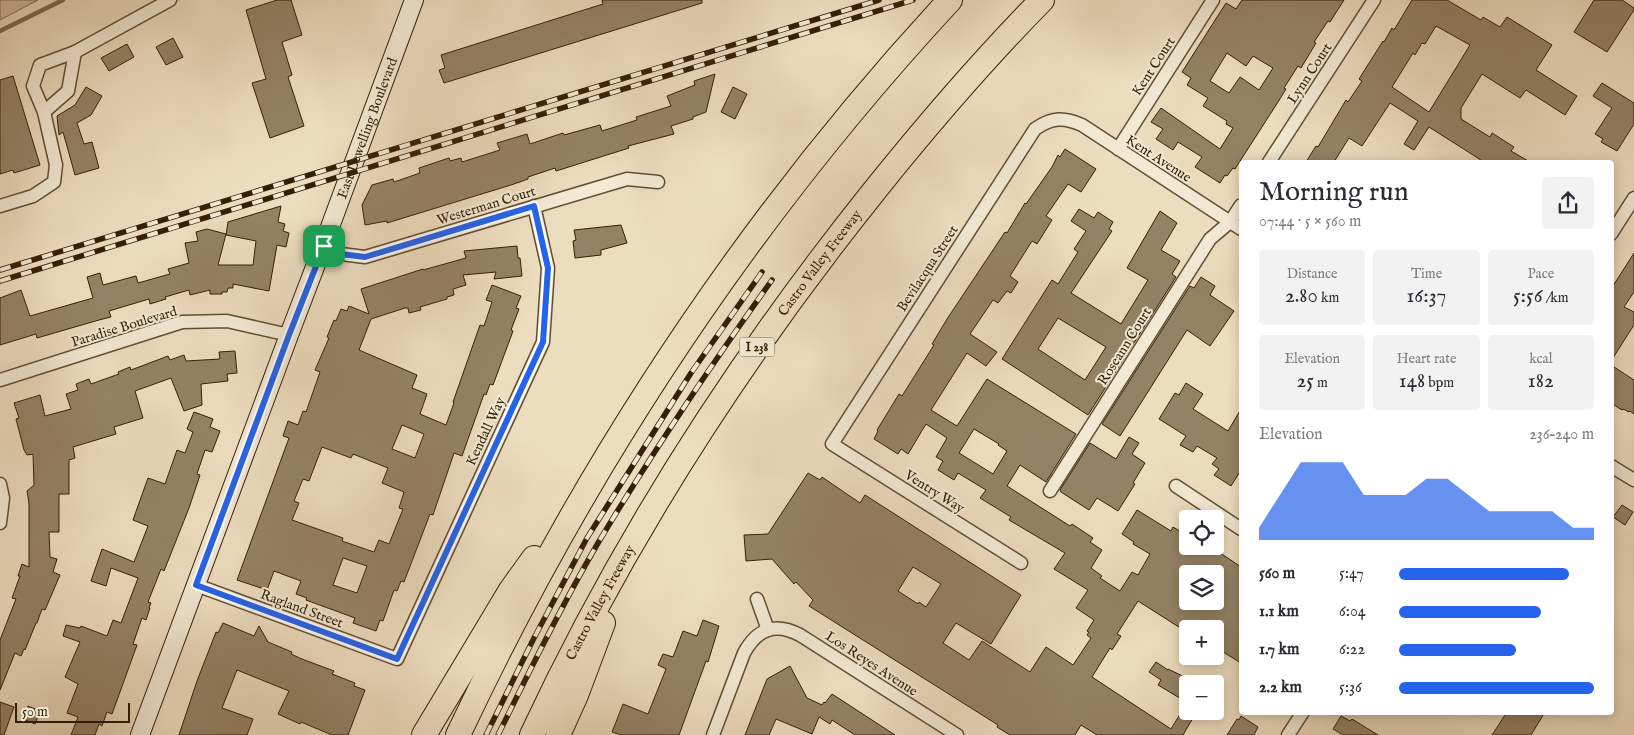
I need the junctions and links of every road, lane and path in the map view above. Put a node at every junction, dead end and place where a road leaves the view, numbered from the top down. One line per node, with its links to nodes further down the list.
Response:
1 (170, 0): 7 (street)
2 (414, 0): 18 (main road, East Lewelling Boulevard)
3 (950, 0): 27 (highway)
4 (1042, 0): 30 (highway, Castro Valley Freeway / I 238)
5 (1213, 0): 10 (street, Kent Court)
6 (1374, 0): 11 (street, Lynn Court)
7 (74, 52): 8 (street); 8 (street)
8 (44, 112): 14 (street)
9 (1056, 119): 10 (street, Kent Avenue); 21 (street, Bevilacqua Street)
10 (1118, 149): 16 (street, Kent Avenue)
11 (1270, 160)
12 (658, 182): 15 (street, Westerman Court)
13 (1634, 198): 17 (street)
14 (0, 206)
15 (534, 206): 18 (street, Westerman Court); 35 (street, Kendall Way)
16 (1236, 226): 26 (street, Roseann Court)
17 (1614, 229)
18 (324, 246): 19 (main road, East Lewelling Boulevard)
19 (289, 335): 20 (street, Paradise Boulevard); 32 (main road, East Lewelling Boulevard)
20 (0, 380)
21 (832, 444): 31 (street, Ventry Way)
22 (1614, 468): 23 (street)
23 (1634, 480)
24 (0, 484): 28 (street)
25 (1176, 486): 29 (street)
26 (1050, 491)
27 (578, 504): 38 (highway); 39 (highway)
28 (0, 523)
29 (1239, 528)
30 (636, 537): 40 (highway, Castro Valley Freeway / I 238); 41 (highway)
31 (1021, 563)
32 (196, 585): 35 (street, Ragland Street); 37 (main road, East Lewelling Boulevard)
33 (757, 599): 34 (street)
34 (768, 630): 42 (street); 43 (street, Los Reyes Avenue)
35 (397, 659)
36 (1301, 715): 44 (street)
37 (140, 735)
38 (424, 735)
39 (458, 735)
40 (532, 735)
41 (558, 735)
42 (713, 735)
43 (957, 735)
44 (1288, 735)

